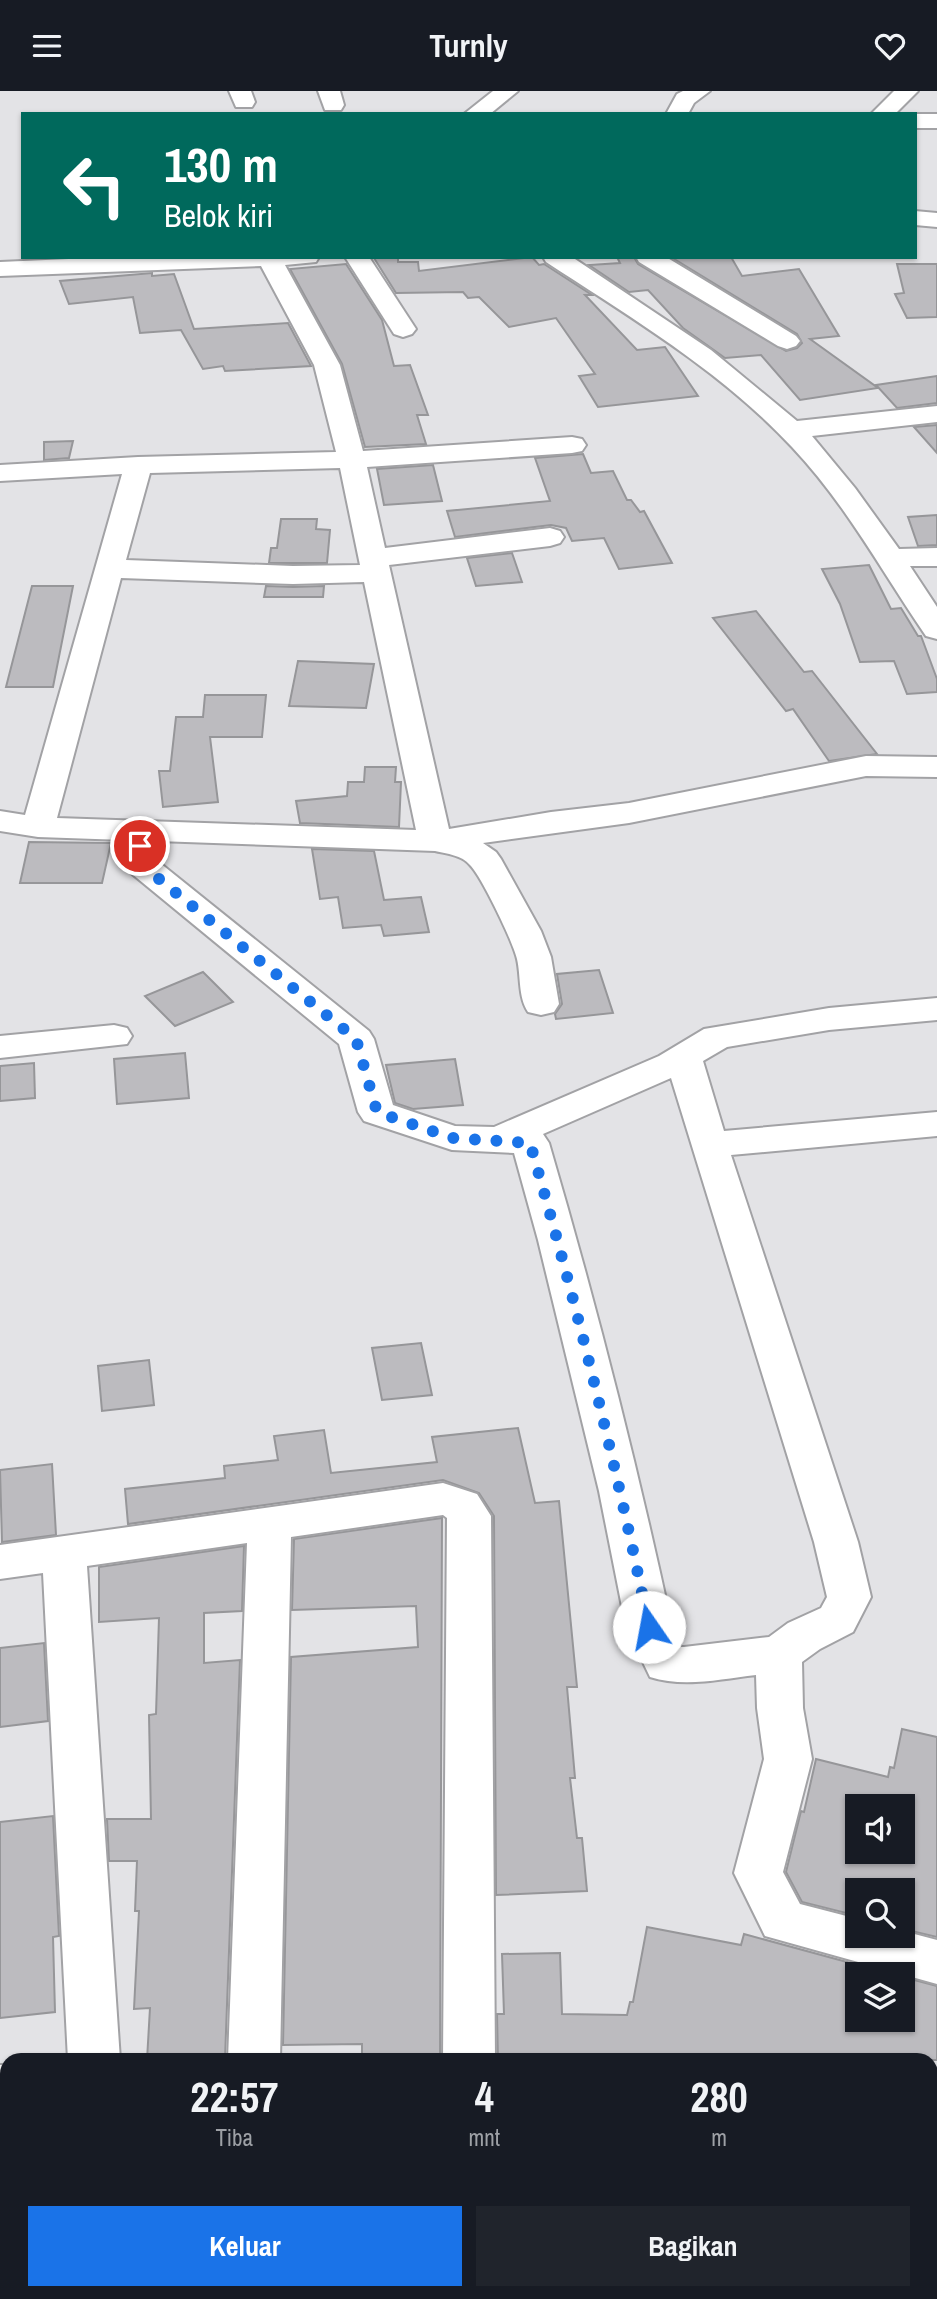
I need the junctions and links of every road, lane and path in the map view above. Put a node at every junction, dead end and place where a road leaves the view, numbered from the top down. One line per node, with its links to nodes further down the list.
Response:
1 (507, 91): 4 (street)
2 (699, 91): 5 (street)
3 (907, 91): 6 (street)
4 (478, 112)
5 (678, 112)
6 (884, 112)
7 (917, 121): 8 (street)
8 (937, 121)
9 (917, 218): 10 (street)
10 (937, 220)
11 (274, 259): 15 (street); 22 (street)
12 (358, 259): 17 (street)
13 (558, 259): 20 (street)
14 (651, 259): 18 (street)
15 (108, 261): 16 (street)
16 (0, 269)
17 (403, 329)
18 (787, 341)
19 (937, 414): 20 (street)
20 (790, 430): 27 (street)
21 (572, 445): 22 (street)
22 (352, 460): 23 (street); 28 (street)
23 (138, 465): 24 (street); 29 (street)
24 (0, 473)
25 (551, 537): 28 (street)
26 (937, 557): 27 (street)
27 (889, 558): 30 (street)
28 (374, 566): 29 (street); 35 (street)
29 (109, 569): 33 (street)
30 (937, 630)
31 (937, 767): 35 (street)
32 (0, 821): 33 (street)
33 (37, 827): 34 (street)
34 (142, 830): 35 (street); 42 (street)
35 (435, 841): 36 (street)
36 (541, 1004)
37 (937, 1009): 40 (street)
38 (114, 1036): 39 (street)
39 (0, 1047)
40 (683, 1057): 42 (street); 43 (street)
41 (937, 1124): 43 (street)
42 (499, 1139): 47 (street)
43 (709, 1145): 47 (street)
44 (270, 1523): 45 (street); 50 (street); 51 (street)
45 (64, 1552): 46 (street); 49 (street)
46 (0, 1562)
47 (779, 1654): 48 (street)
48 (937, 1962)
49 (94, 2053)
50 (254, 2053)
51 (469, 2053)

